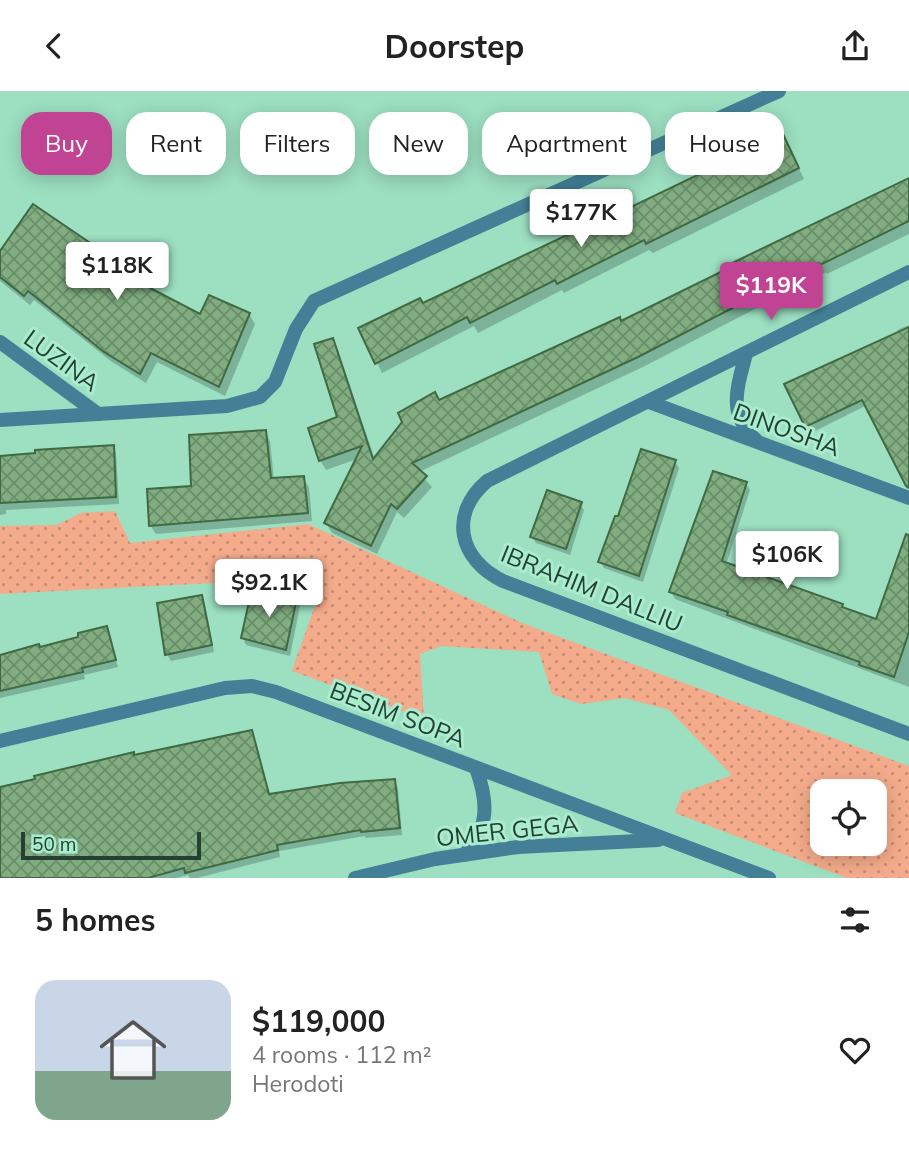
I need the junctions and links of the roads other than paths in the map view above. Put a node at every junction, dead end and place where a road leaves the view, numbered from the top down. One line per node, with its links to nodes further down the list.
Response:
1 (779, 91): 6 (street)
2 (909, 272): 4 (street, IBRAHIM DALLIU)
3 (0, 342): 6 (street, LUZINA)
4 (746, 354): 5 (street, IBRAHIM DALLIU); 8 (street)
5 (649, 402): 8 (street, DINOSHA); 10 (street, IBRAHIM DALLIU)
6 (98, 414): 7 (street)
7 (0, 420)
8 (760, 443): 9 (street, DINOSHA)
9 (909, 498)
10 (909, 734)
11 (0, 741): 12 (street, BESIM SOPA)
12 (476, 768): 13 (street, BESIM SOPA); 14 (street)
13 (666, 840): 14 (street, OMER GEGA); 16 (street, BESIM SOPA)
14 (464, 855): 15 (street, OMER GEGA)
15 (355, 878)
16 (769, 878)

